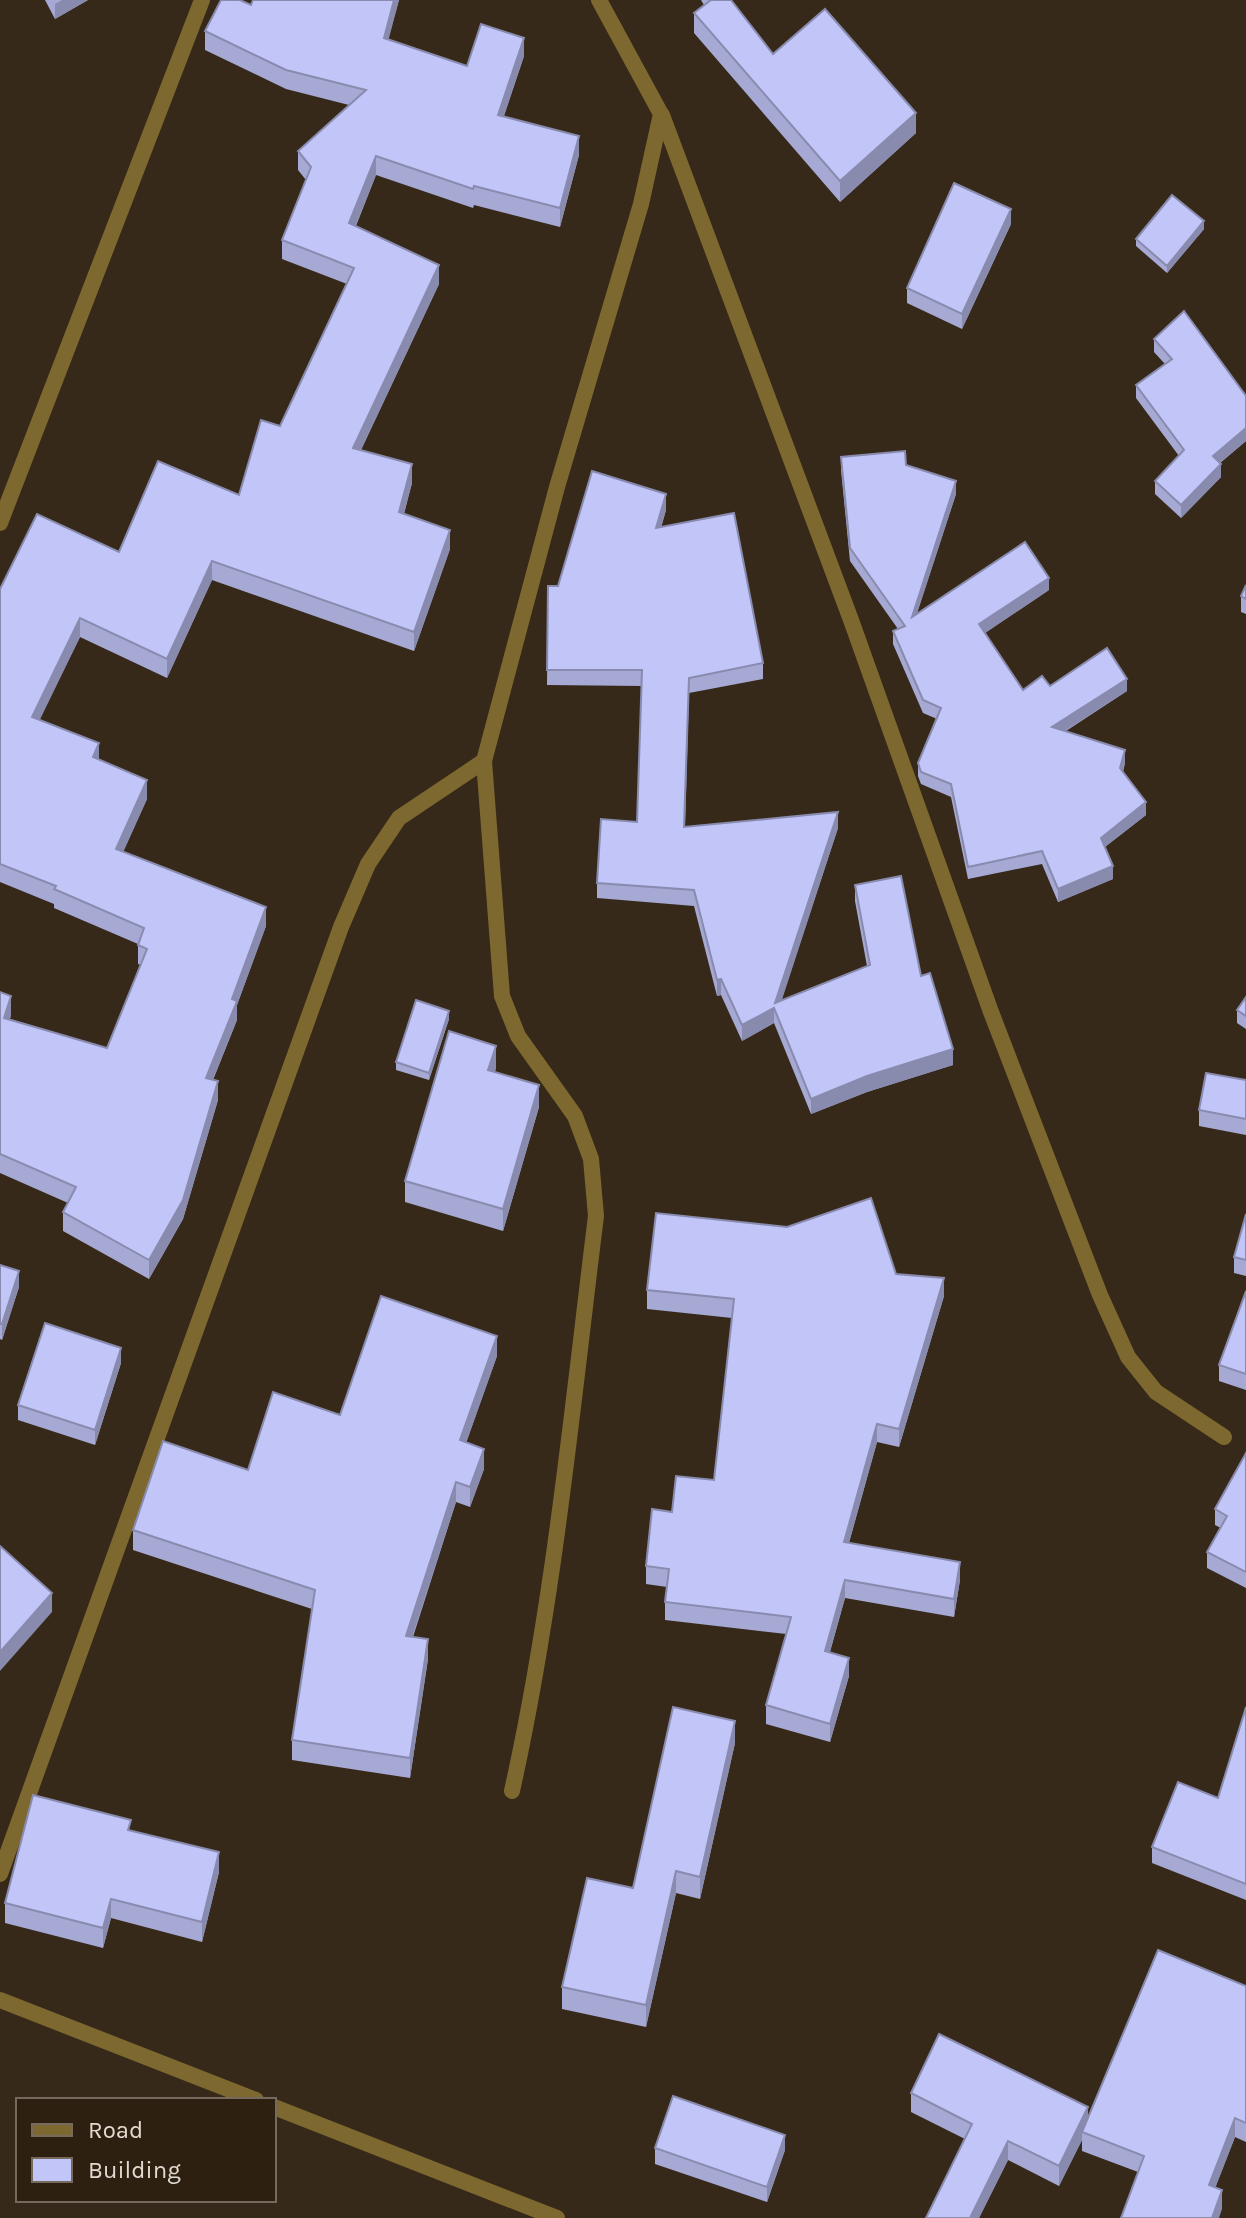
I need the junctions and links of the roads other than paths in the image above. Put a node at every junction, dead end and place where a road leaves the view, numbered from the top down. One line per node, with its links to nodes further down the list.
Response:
1 (202, 0): 4 (street)
2 (599, 0): 3 (street)
3 (661, 114): 5 (street); 6 (street)
4 (0, 523)
5 (484, 761): 7 (street); 8 (street)
6 (1224, 1437)
7 (512, 1791)
8 (0, 1874)
9 (0, 2000): 10 (street)
10 (251, 2098)
11 (276, 2108): 12 (street)
12 (557, 2218)

